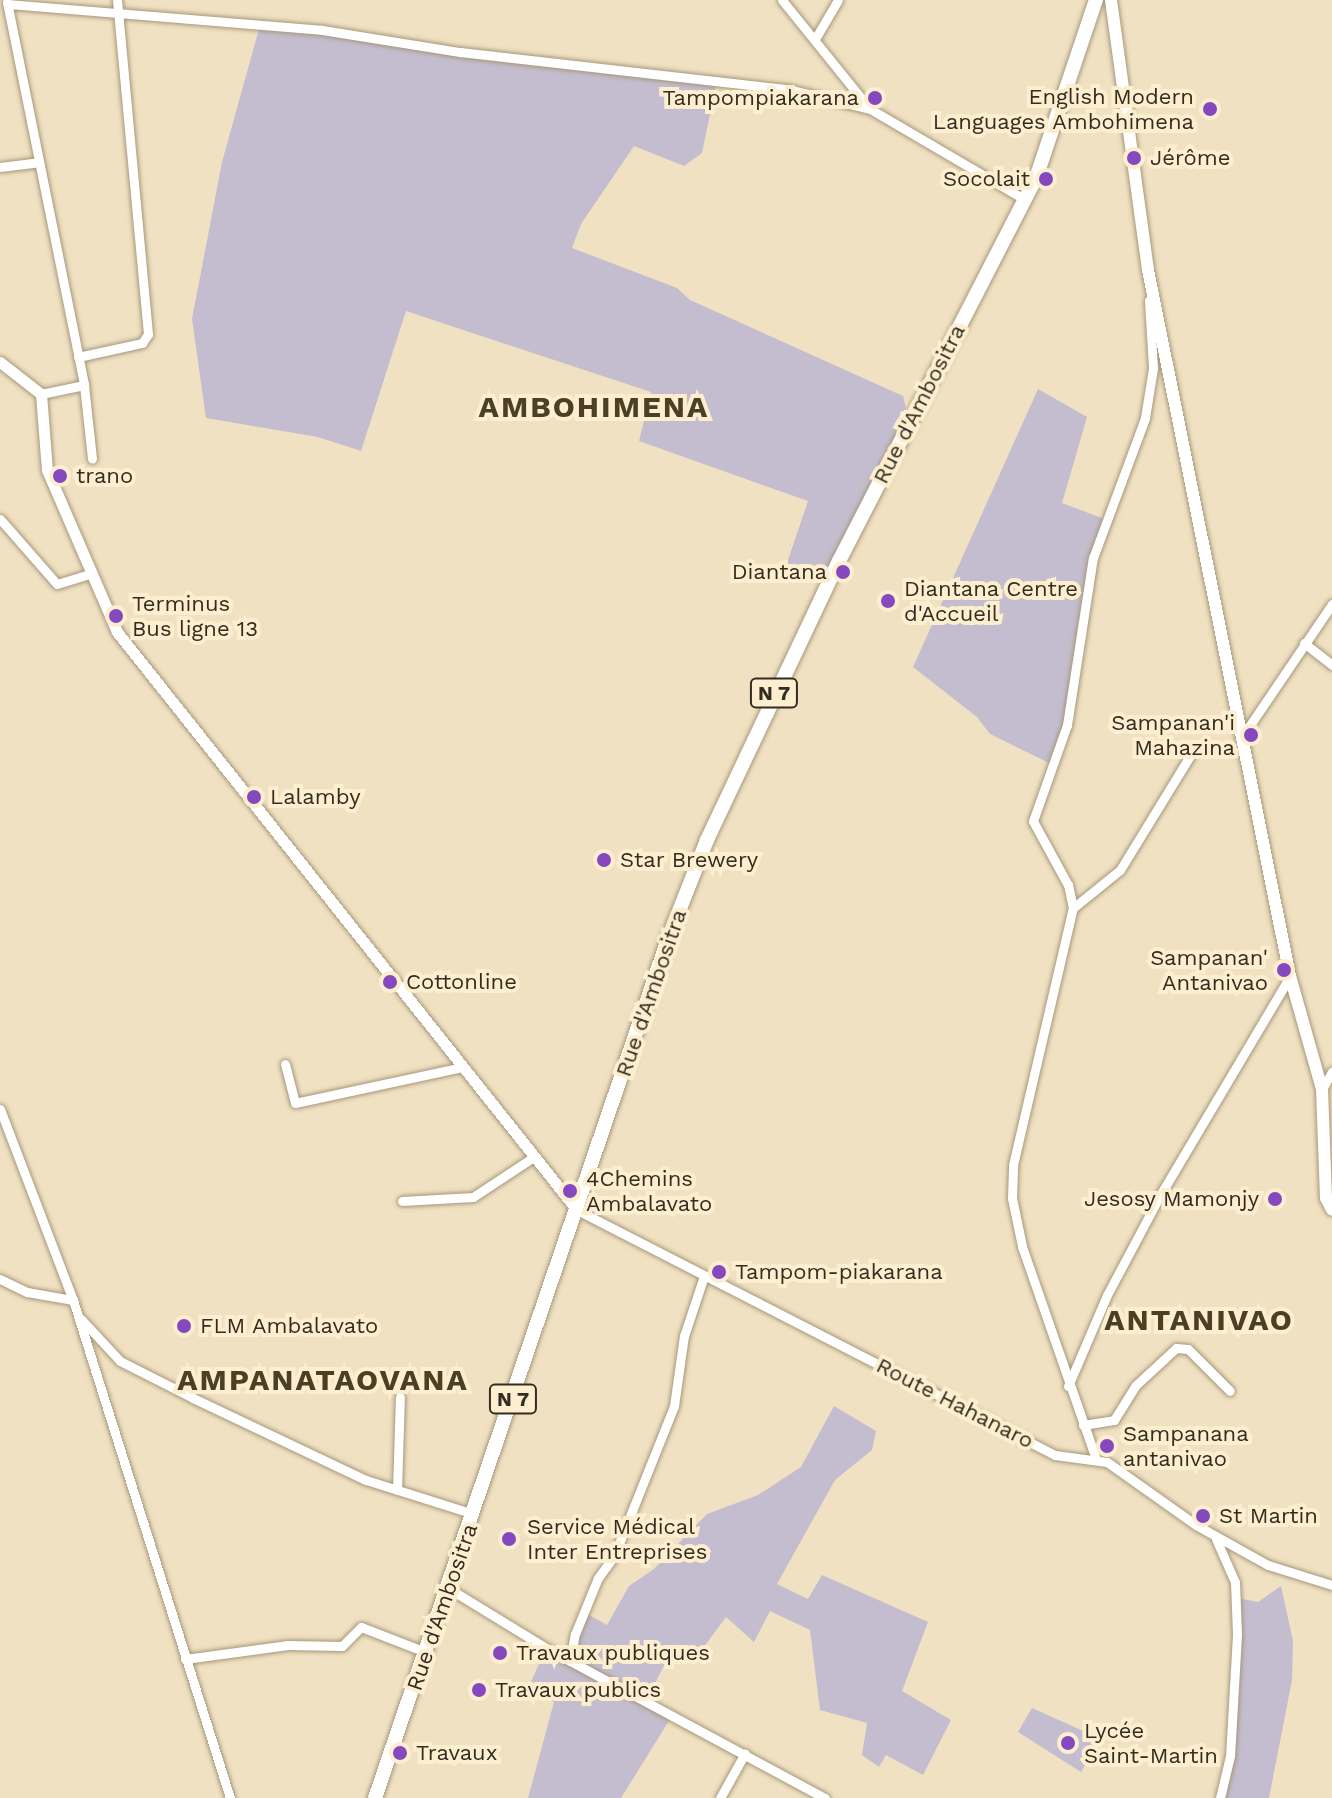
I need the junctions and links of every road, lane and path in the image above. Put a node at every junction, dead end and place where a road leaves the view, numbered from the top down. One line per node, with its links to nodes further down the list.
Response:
1 (782, 0): 7 (street)
2 (838, 0): 7 (street)
3 (1096, 0): 11 (main road, Rue d'Ambositra / N 7)
4 (1111, 0): 12 (main road)
5 (7, 2): 6 (street); 9 (street)
6 (117, 5): 8 (street); 13 (street)
7 (815, 39): 8 (street)
8 (870, 109): 11 (street)
9 (39, 162): 10 (street); 13 (street)
10 (0, 167)
11 (1024, 199): 34 (main road, Rue d'Ambositra / N 7)
12 (1148, 270): 23 (main road); 25 (street)
13 (78, 357): 15 (street)
14 (0, 362): 16 (street)
15 (84, 385): 16 (street); 17 (street)
16 (41, 394): 19 (street)
17 (92, 459)
18 (0, 519): 19 (street)
19 (89, 574): 28 (street)
20 (1332, 604): 21 (street)
21 (1304, 643): 22 (street); 23 (street)
22 (1332, 665)
23 (1244, 734): 26 (main road)
24 (1193, 751): 25 (street)
25 (1073, 908): 40 (street)
26 (1290, 976): 30 (main road); 40 (street)
27 (285, 1064): 28 (street)
28 (463, 1067): 32 (street)
29 (1332, 1072): 30 (street)
30 (1322, 1089): 35 (main road)
31 (0, 1109): 38 (street)
32 (535, 1156): 33 (street); 34 (street)
33 (402, 1201)
34 (577, 1210): 36 (street, Route Hahanaro); 46 (main road, Rue d'Ambositra / N 7)
35 (1332, 1210)
36 (704, 1276): 44 (street, Route Hahanaro); 52 (street)
37 (0, 1279): 38 (street)
38 (73, 1300): 39 (street)
39 (78, 1316): 45 (street); 51 (street)
40 (1068, 1386): 43 (street)
41 (1230, 1391): 43 (street)
42 (400, 1397): 45 (street)
43 (1083, 1425): 44 (street)
44 (1096, 1459): 47 (street, Route Hahanaro)
45 (397, 1490): 46 (street)
46 (474, 1514): 49 (main road, Rue d'Ambositra / N 7)
47 (1214, 1536): 48 (street, Route Hahanaro); 58 (street)
48 (1332, 1585)
49 (448, 1588): 50 (main road, Rue d'Ambositra / N 7); 52 (street)
50 (428, 1653): 51 (street); 55 (main road, Rue d'Ambositra / N 7)
51 (185, 1659): 54 (street)
52 (570, 1661): 53 (street)
53 (745, 1753): 56 (street); 57 (street)
54 (230, 1798)
55 (375, 1798)
56 (720, 1798)
57 (825, 1798)
58 (1220, 1798)

